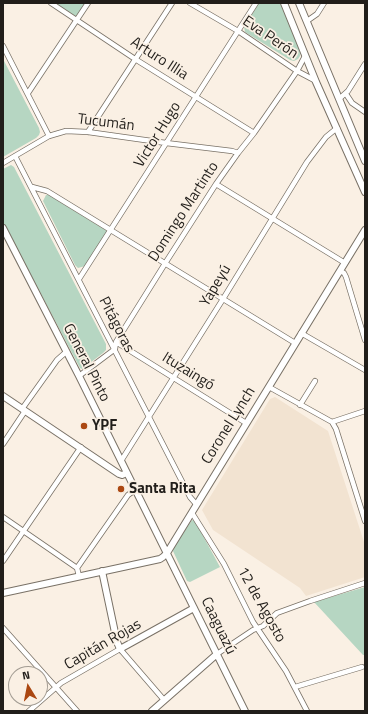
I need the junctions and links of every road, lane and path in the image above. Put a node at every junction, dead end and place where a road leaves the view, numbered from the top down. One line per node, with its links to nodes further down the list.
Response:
1 (51, 3): 9 (street, Arturo Illia)
2 (88, 3): 9 (street)
3 (172, 3): 14 (street)
4 (190, 3): 11 (street, Eva Perón)
5 (256, 3): 11 (street, Victor Hugo)
6 (284, 3): 13 (main road)
7 (299, 3): 10 (main road)
8 (324, 3): 10 (street)
9 (77, 20): 14 (street, Arturo Illia); 18 (street)
10 (307, 21): 21 (main road)
11 (238, 31): 16 (street, Eva Perón); 20 (street, Victor Hugo)
12 (3, 46): 18 (street)
13 (305, 56): 16 (street, Domingo Martinto); 17 (main road)
14 (136, 59): 20 (street, Arturo Illia); 26 (street)
15 (365, 64): 19 (street)
16 (297, 71): 17 (street, Eva Perón); 27 (street, Domingo Martinto)
17 (316, 82): 25 (main road)
18 (28, 93): 28 (street)
19 (346, 94): 21 (street); 22 (street)
20 (196, 97): 27 (street, Arturo Illia); 29 (street, Victor Hugo)
21 (339, 99): 23 (main road)
22 (352, 103): 23 (street); 24 (street)
23 (343, 108): 32 (main road)
24 (365, 112)
25 (337, 128): 36 (main road); 37 (street, Yapeyú)
26 (88, 132): 28 (street, Tucumán); 29 (street, Tucumán)
27 (254, 133): 30 (street, Domingo Martinto)
28 (49, 136): 31 (street, Tucumán)
29 (166, 143): 30 (street, Tucumán); 39 (street, Victor Hugo)
30 (238, 153): 34 (street, Domingo Martinto)
31 (15, 156): 33 (street, Tucumán); 35 (street, Pitágoras)
32 (365, 161)
33 (3, 163)
34 (216, 184): 37 (street); 41 (street, Domingo Martinto)
35 (32, 187): 39 (street); 44 (street, Pitágoras)
36 (365, 192)
37 (272, 218): 42 (street); 45 (street, Yapeyú)
38 (3, 228): 51 (main road, General Pinto)
39 (112, 230): 41 (street); 44 (street, Victor Hugo)
40 (365, 230): 42 (main road, Coronel Lynch)
41 (166, 262): 45 (street); 48 (street, Domingo Martinto)
42 (344, 263): 43 (main road, Coronel Lynch)
43 (340, 271): 46 (main road, Coronel Lynch); 47 (street)
44 (79, 279): 50 (street, Pitágoras)
45 (223, 299): 49 (street); 54 (street, Yapeyú)
46 (301, 333): 49 (main road, Coronel Lynch); 52 (street)
47 (365, 340)
48 (116, 342): 50 (street, Domingo Martinto); 54 (street, Ituzaingó)
49 (295, 343): 56 (main road, Coronel Lynch)
50 (114, 349): 53 (street); 61 (street, Pitágoras)
51 (66, 352): 53 (main road, General Pinto); 59 (street)
52 (365, 370)
53 (78, 376): 66 (main road, General Pinto)
54 (174, 377): 61 (street, Yapeyú); 63 (street, Ituzaingó)
55 (315, 381): 58 (street)
56 (269, 387): 58 (street); 63 (main road, Coronel Lynch)
57 (3, 396): 59 (main road)
58 (300, 405): 62 (street)
59 (24, 410): 64 (street); 65 (main road)
60 (365, 411): 62 (street)
61 (149, 416): 66 (street, Yapeyú); 69 (street, Pitágoras)
62 (332, 422): 72 (street)
63 (246, 423): 69 (main road, Coronel Lynch)
64 (3, 444)
65 (80, 447): 67 (main road); 73 (street)
66 (121, 461): 67 (main road, General Pinto)
67 (127, 473): 68 (main road, General Pinto)
68 (135, 490): 74 (main road, General Pinto); 76 (street)
69 (196, 504): 70 (main road, Coronel Lynch)
70 (192, 512): 74 (main road, Coronel Lynch); 83 (street, 12 de Agosto)
71 (3, 517): 73 (street)
72 (365, 521)
73 (24, 532): 75 (street); 76 (street)
74 (167, 553): 77 (main road); 81 (main road, Caaguazú)
75 (3, 561)
76 (77, 568): 78 (street)
77 (102, 571): 78 (main road); 84 (main road)
78 (79, 576): 80 (main road)
79 (365, 583): 83 (street)
80 (3, 592)
81 (194, 608): 84 (main road, Capitán Rojas); 85 (main road, Caaguazú)
82 (3, 628): 87 (street)
83 (257, 629): 85 (street); 88 (street, 12 de Agosto)
84 (120, 649): 87 (street, Capitán Rojas); 89 (street)
85 (217, 654): 89 (main road); 93 (main road, Caaguazú)
86 (362, 667): 88 (street)
87 (56, 687): 90 (street, Capitán Rojas); 91 (street)
88 (295, 688): 94 (street, 12 de Agosto)
89 (164, 700): 92 (main road)
90 (29, 711)
91 (77, 711)
92 (152, 711)
93 (245, 711)
94 (307, 711)

